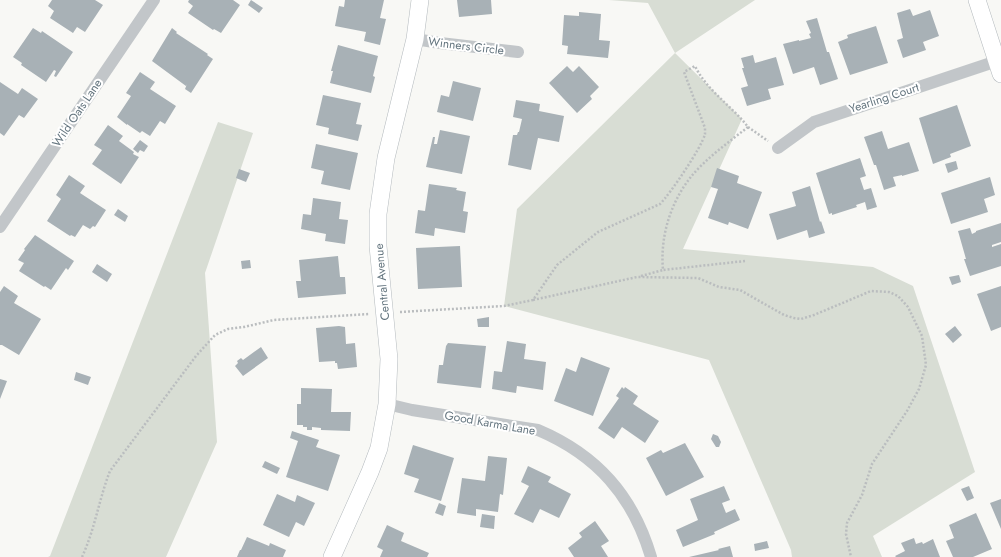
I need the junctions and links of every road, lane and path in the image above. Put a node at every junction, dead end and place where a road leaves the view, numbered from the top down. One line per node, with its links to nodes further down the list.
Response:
1 (154, 0): 10 (street, Wild Oats Lane)
2 (420, 0): 4 (street, Central Avenue)
3 (977, 0): 7 (street)
4 (415, 39): 5 (street, Winners Circle); 15 (street, Central Avenue)
5 (518, 52)
6 (695, 66): 8 (path)
7 (999, 68): 9 (street, Yearling Court)
8 (748, 127): 9 (path); 12 (path)
9 (778, 148)
10 (0, 227)
11 (745, 261): 12 (path)
12 (663, 270): 13 (path)
13 (637, 277): 14 (path); 18 (path)
14 (533, 300)
15 (387, 404): 16 (street, Central Avenue); 17 (street, Good Karma Lane)
16 (332, 557)
17 (651, 557)
18 (851, 557)

